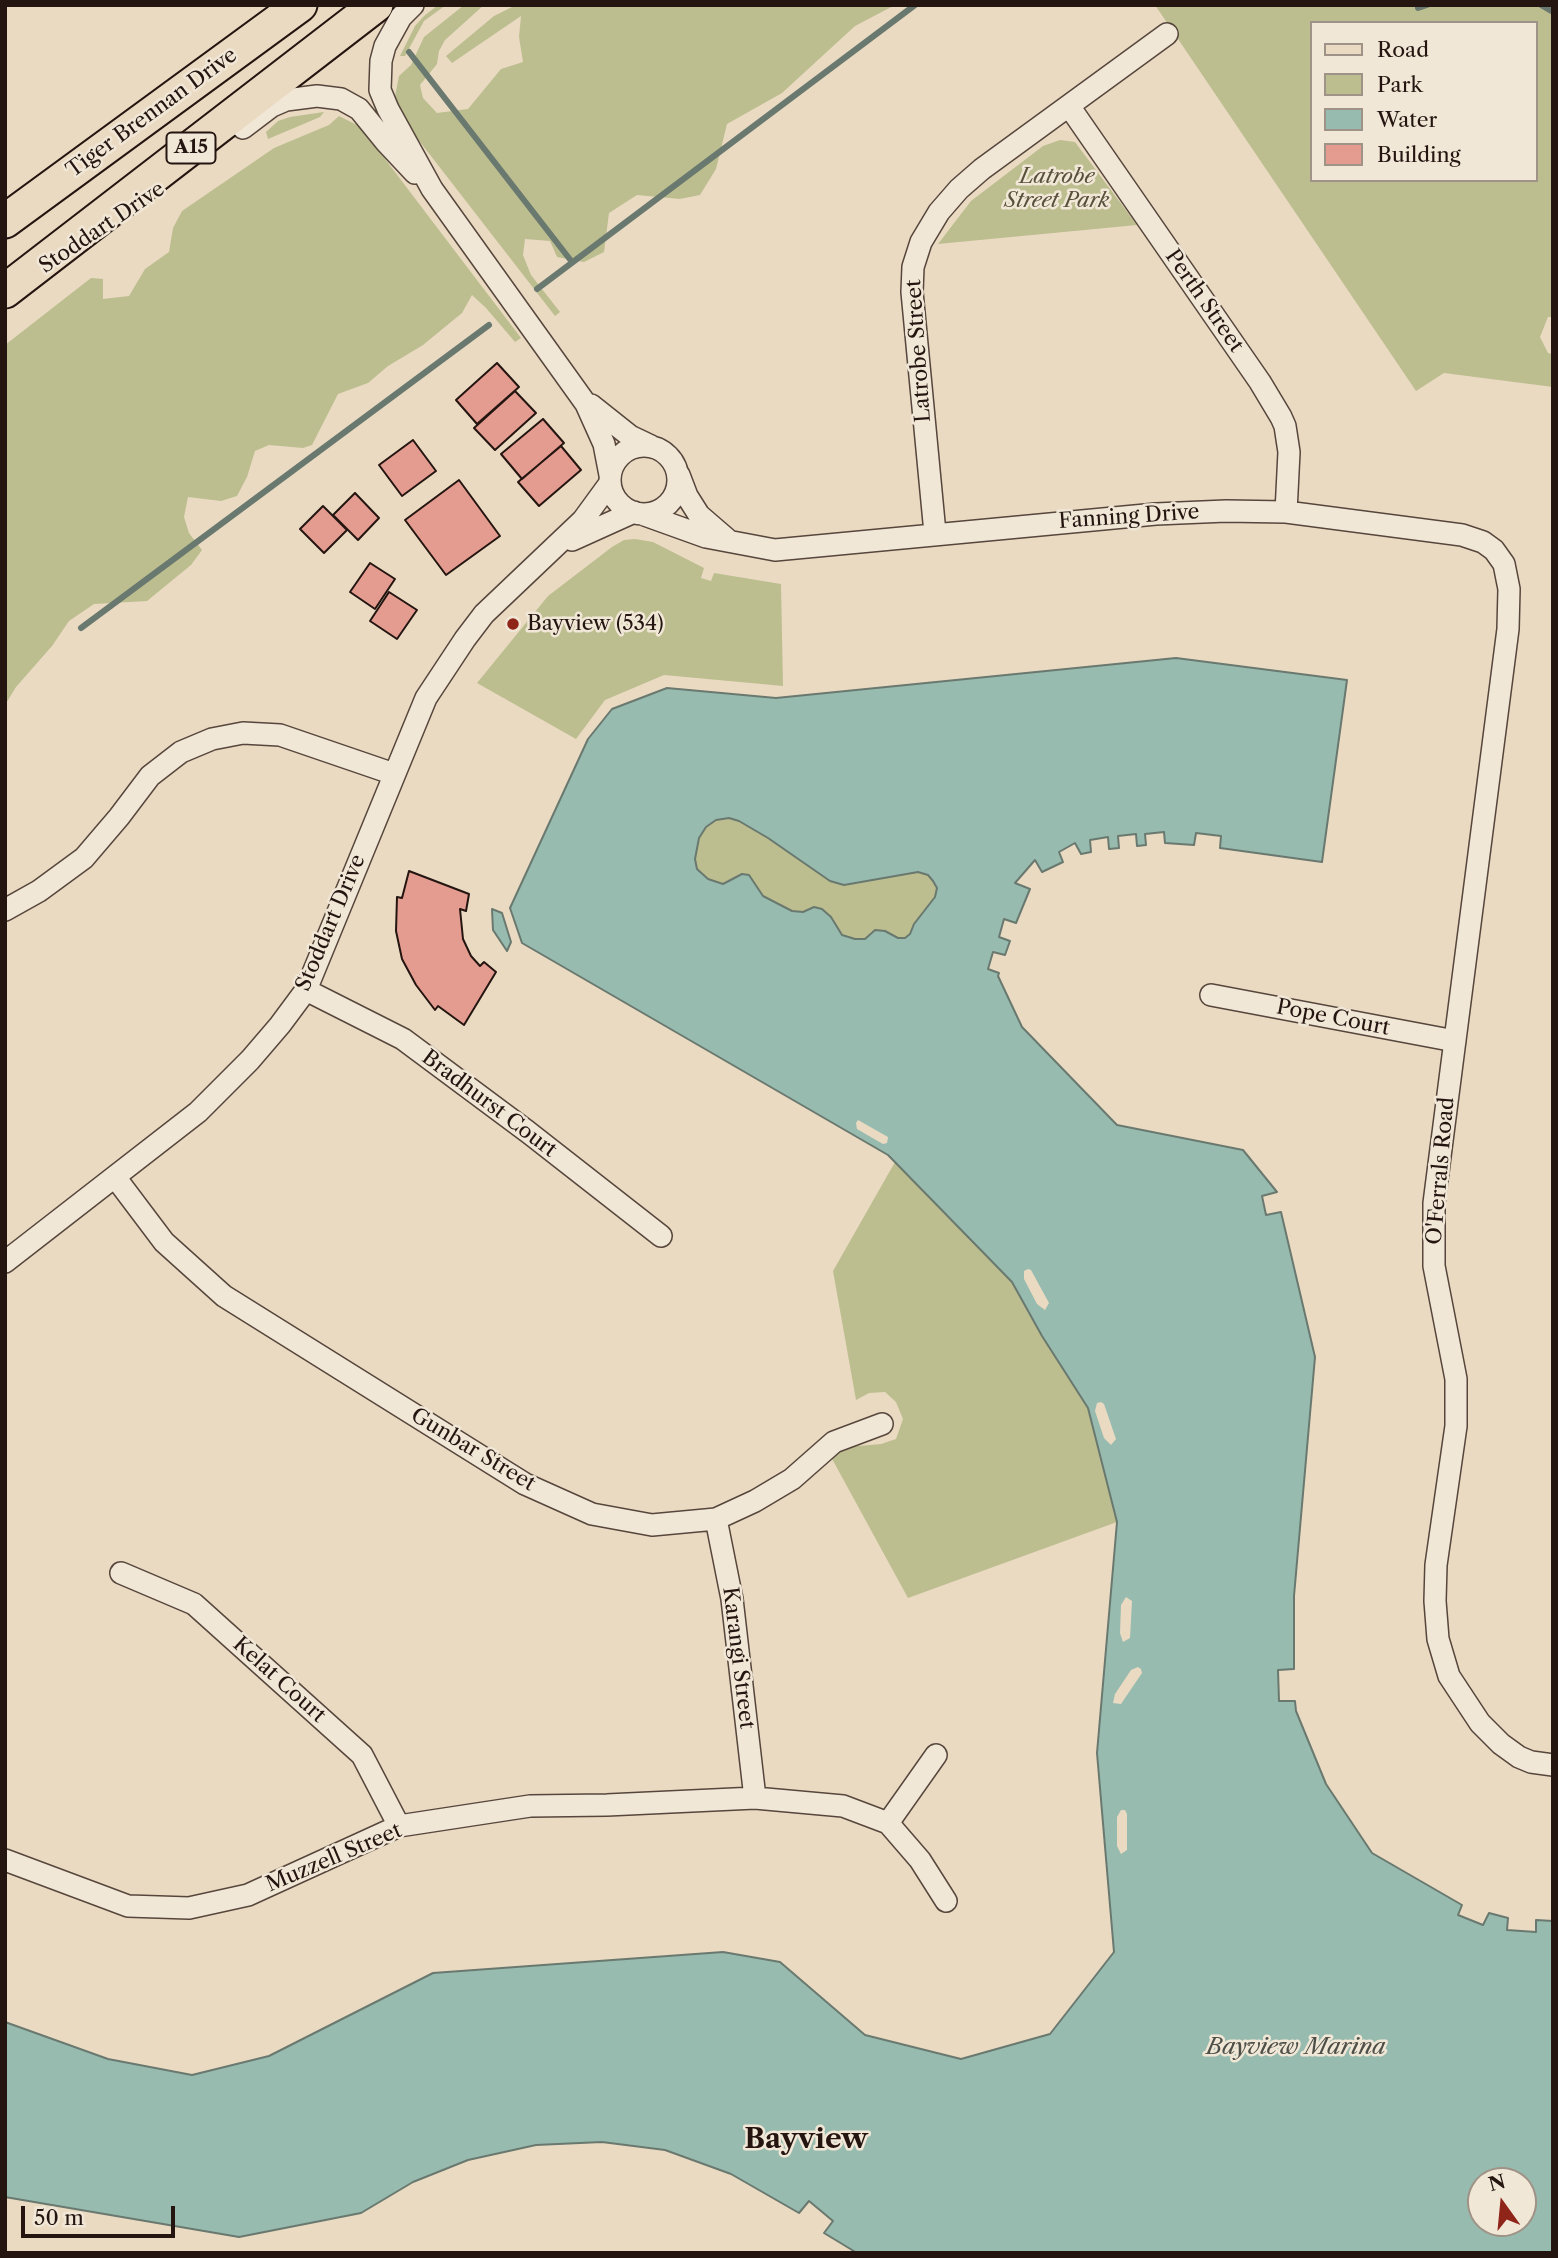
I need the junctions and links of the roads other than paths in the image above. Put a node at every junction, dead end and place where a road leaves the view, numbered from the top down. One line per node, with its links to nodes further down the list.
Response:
1 (300, 5): 7 (main road, Tiger Brennan Drive / A15)
2 (376, 5): 8 (main road, A15)
3 (413, 5): 6 (street, Stoddart Drive)
4 (1167, 34): 5 (street, Latrobe Street)
5 (1069, 106): 13 (street, Perth Street); 15 (street, Latrobe Street)
6 (432, 189): 8 (street, Stoddart Drive); 9 (street, Stoddart Drive)
7 (5, 221)
8 (5, 291)
9 (571, 382): 10 (street, Stoddart Drive); 12 (street, Stoddart Drive)
10 (651, 446): 11 (street); 12 (street)
11 (677, 469): 14 (street); 16 (street, Fanning Drive)
12 (610, 479): 14 (street); 17 (street, Stoddart Drive)
13 (1286, 512): 15 (street, Fanning Drive); 18 (street, Fanning Drive)
14 (638, 513): 16 (street, Fanning Drive); 17 (street, Stoddart Drive)
15 (935, 533): 16 (street, Fanning Drive)
16 (743, 545)
17 (549, 554): 19 (street, Stoddart Drive)
18 (1504, 564): 23 (street, O'Ferrals Road)
19 (394, 774): 20 (street); 21 (street, Stoddart Drive)
20 (5, 910)
21 (306, 990): 24 (street, Stoddart Drive); 25 (street, Bradhurst Court)
22 (1211, 995): 23 (street, Pope Court)
23 (1455, 1041): 31 (street, O'Ferrals Road)
24 (115, 1177): 26 (street, Stoddart Drive); 28 (street, Gunbar Street)
25 (660, 1236)
26 (5, 1262)
27 (882, 1424): 28 (street, Gunbar Street)
28 (716, 1519): 32 (street, Karangi Street)
29 (121, 1573): 34 (street, Kelat Court)
30 (936, 1755): 33 (street)
31 (1553, 1765)
32 (755, 1798): 33 (street, Muzzell Street); 34 (street, Muzzell Street)
33 (888, 1823): 36 (street)
34 (399, 1826): 35 (street, Muzzell Street)
35 (5, 1860)
36 (946, 1901)

